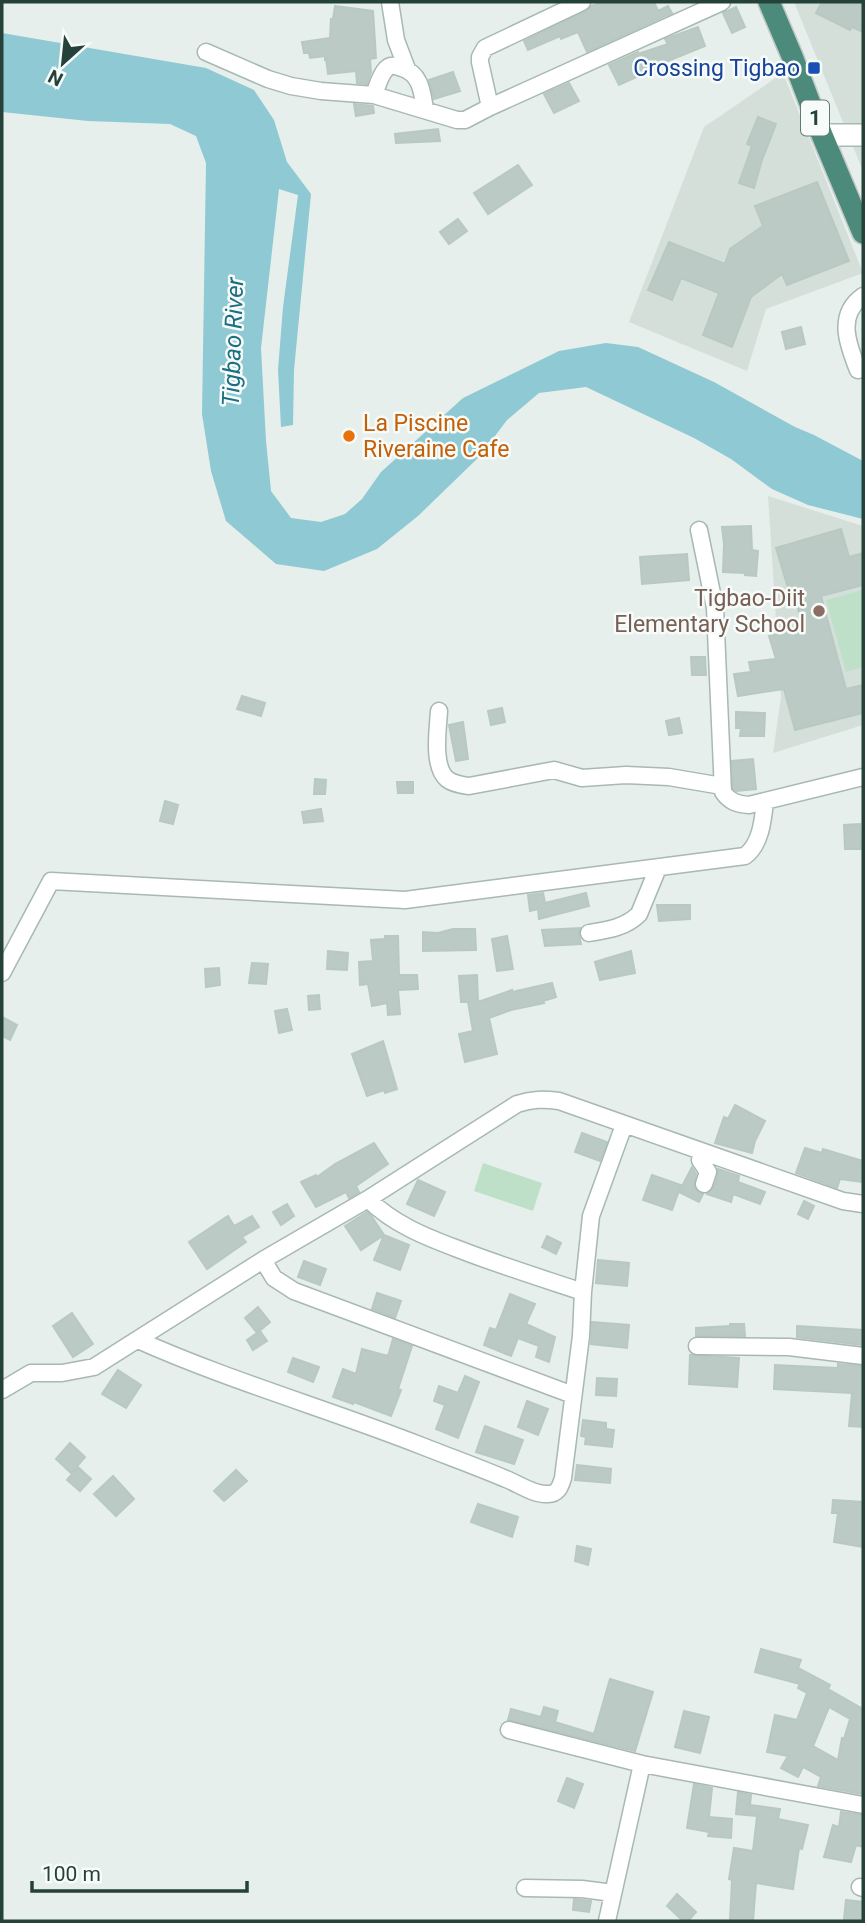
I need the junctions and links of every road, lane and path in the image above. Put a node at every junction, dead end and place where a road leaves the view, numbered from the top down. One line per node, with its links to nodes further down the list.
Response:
1 (390, 2): 7 (street)
2 (582, 2): 9 (street)
3 (722, 2): 5 (street)
4 (769, 2): 11 (highway, 1)
5 (685, 9): 9 (street)
6 (206, 52): 8 (street)
7 (407, 69): 8 (street); 10 (street)
8 (374, 95): 10 (street)
9 (490, 107): 10 (street)
10 (425, 109)
11 (822, 135): 12 (main road); 13 (highway, 1)
12 (863, 135)
13 (863, 233)
14 (863, 296): 15 (street)
15 (858, 370)
16 (699, 530): 19 (street)
17 (439, 711): 19 (street)
18 (863, 777): 20 (street)
19 (722, 786): 20 (street)
20 (765, 801): 21 (street)
21 (658, 867): 22 (street); 23 (street)
22 (589, 933)
23 (2, 973)
24 (624, 1125): 25 (street); 27 (street); 30 (street)
25 (703, 1152): 26 (street); 28 (street)
26 (704, 1184)
27 (368, 1199): 29 (street); 30 (street)
28 (863, 1203)
29 (262, 1260): 31 (street); 35 (street)
30 (583, 1292): 35 (street)
31 (138, 1340): 34 (street); 35 (street)
32 (697, 1346): 33 (street)
33 (863, 1356)
34 (2, 1390)
35 (573, 1395)
36 (509, 1730): 37 (street)
37 (642, 1764): 38 (street); 40 (street)
38 (863, 1805)
39 (525, 1888): 40 (street)
40 (613, 1892): 41 (street)
41 (607, 1921)

